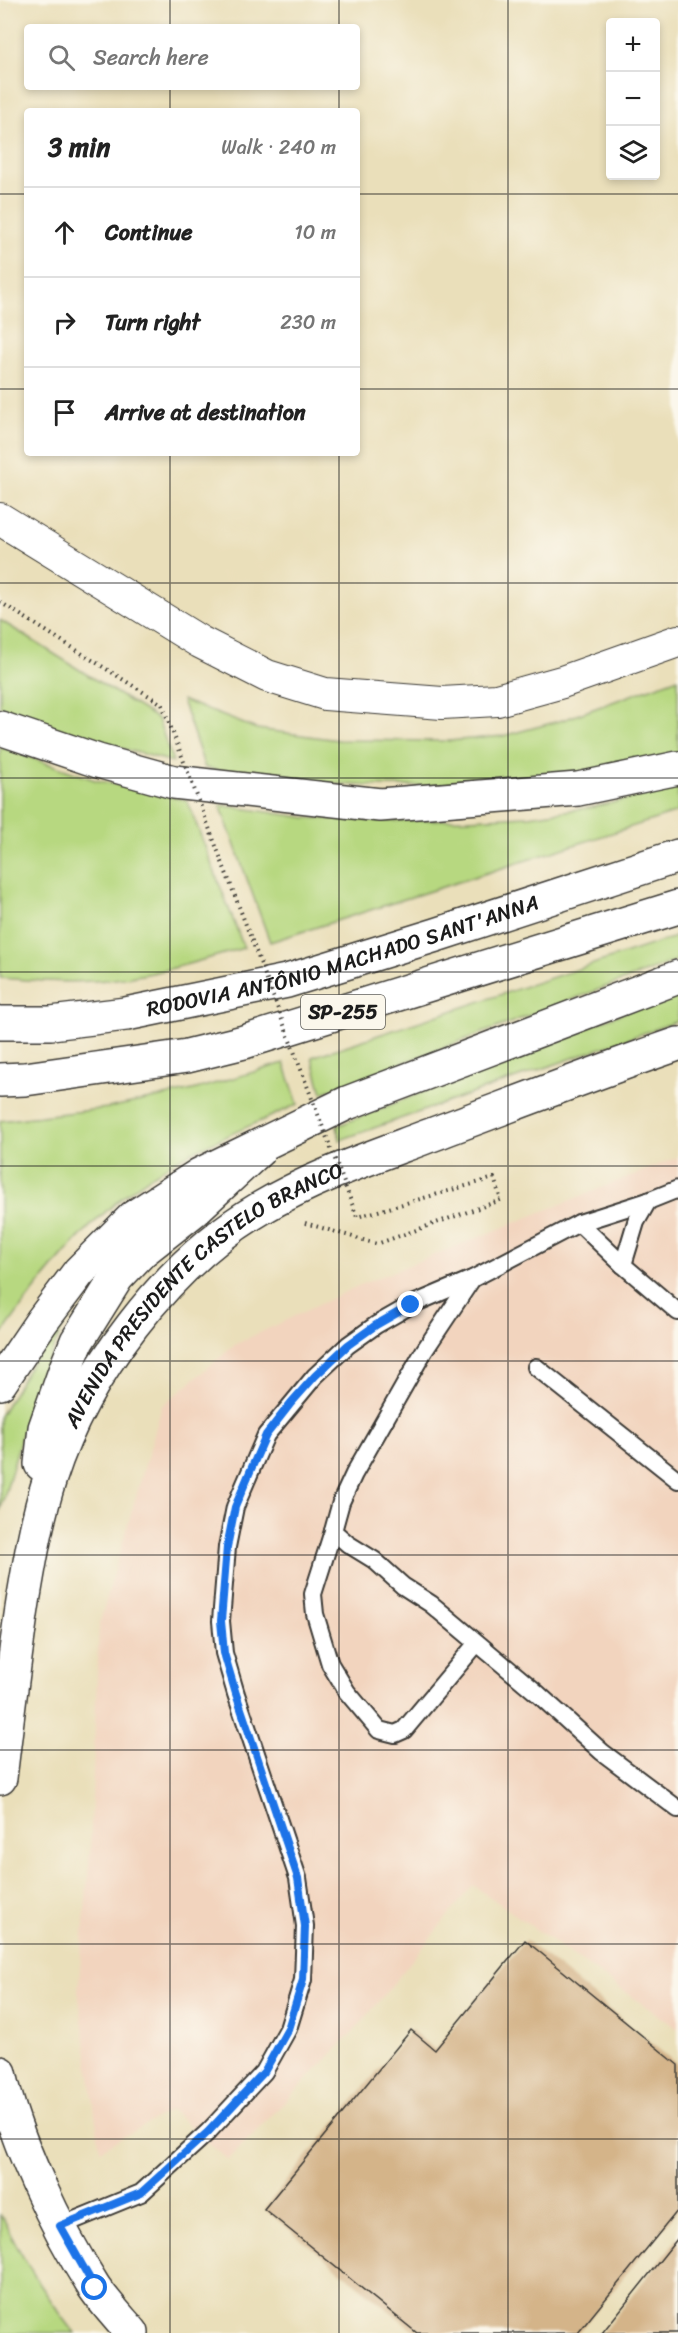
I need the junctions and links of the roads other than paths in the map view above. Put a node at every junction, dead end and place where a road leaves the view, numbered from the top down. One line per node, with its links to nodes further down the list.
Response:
1 (0, 519): 2 (street)
2 (678, 641)
3 (0, 728): 4 (main road)
4 (678, 768)
5 (678, 856): 8 (main road, RODOVIA ANTÔNIO MACHADO SANT'ANNA / SP-255)
6 (678, 907): 10 (main road, SP-255)
7 (678, 977): 11 (main road)
8 (0, 1023)
9 (678, 1044): 22 (main road, AVENIDA PRESIDENTE CASTELO BRANCO)
10 (0, 1080)
11 (270, 1140): 19 (main road); 22 (main road)
12 (678, 1189): 13 (lane)
13 (648, 1201): 14 (lane); 15 (lane)
14 (579, 1223): 15 (lane); 16 (lane)
15 (623, 1265): 17 (lane)
16 (472, 1279): 21 (lane); 27 (lane)
17 (678, 1312)
18 (537, 1367): 20 (lane)
19 (0, 1383)
20 (678, 1480)
21 (333, 1531): 23 (lane); 23 (lane)
22 (33, 1540): 24 (main road, AVENIDA PRESIDENTE CASTELO BRANCO)
23 (477, 1643): 25 (lane)
24 (0, 1778)
25 (678, 1809)
26 (0, 2073): 27 (main road)
27 (60, 2226): 28 (main road)
28 (132, 2333)

